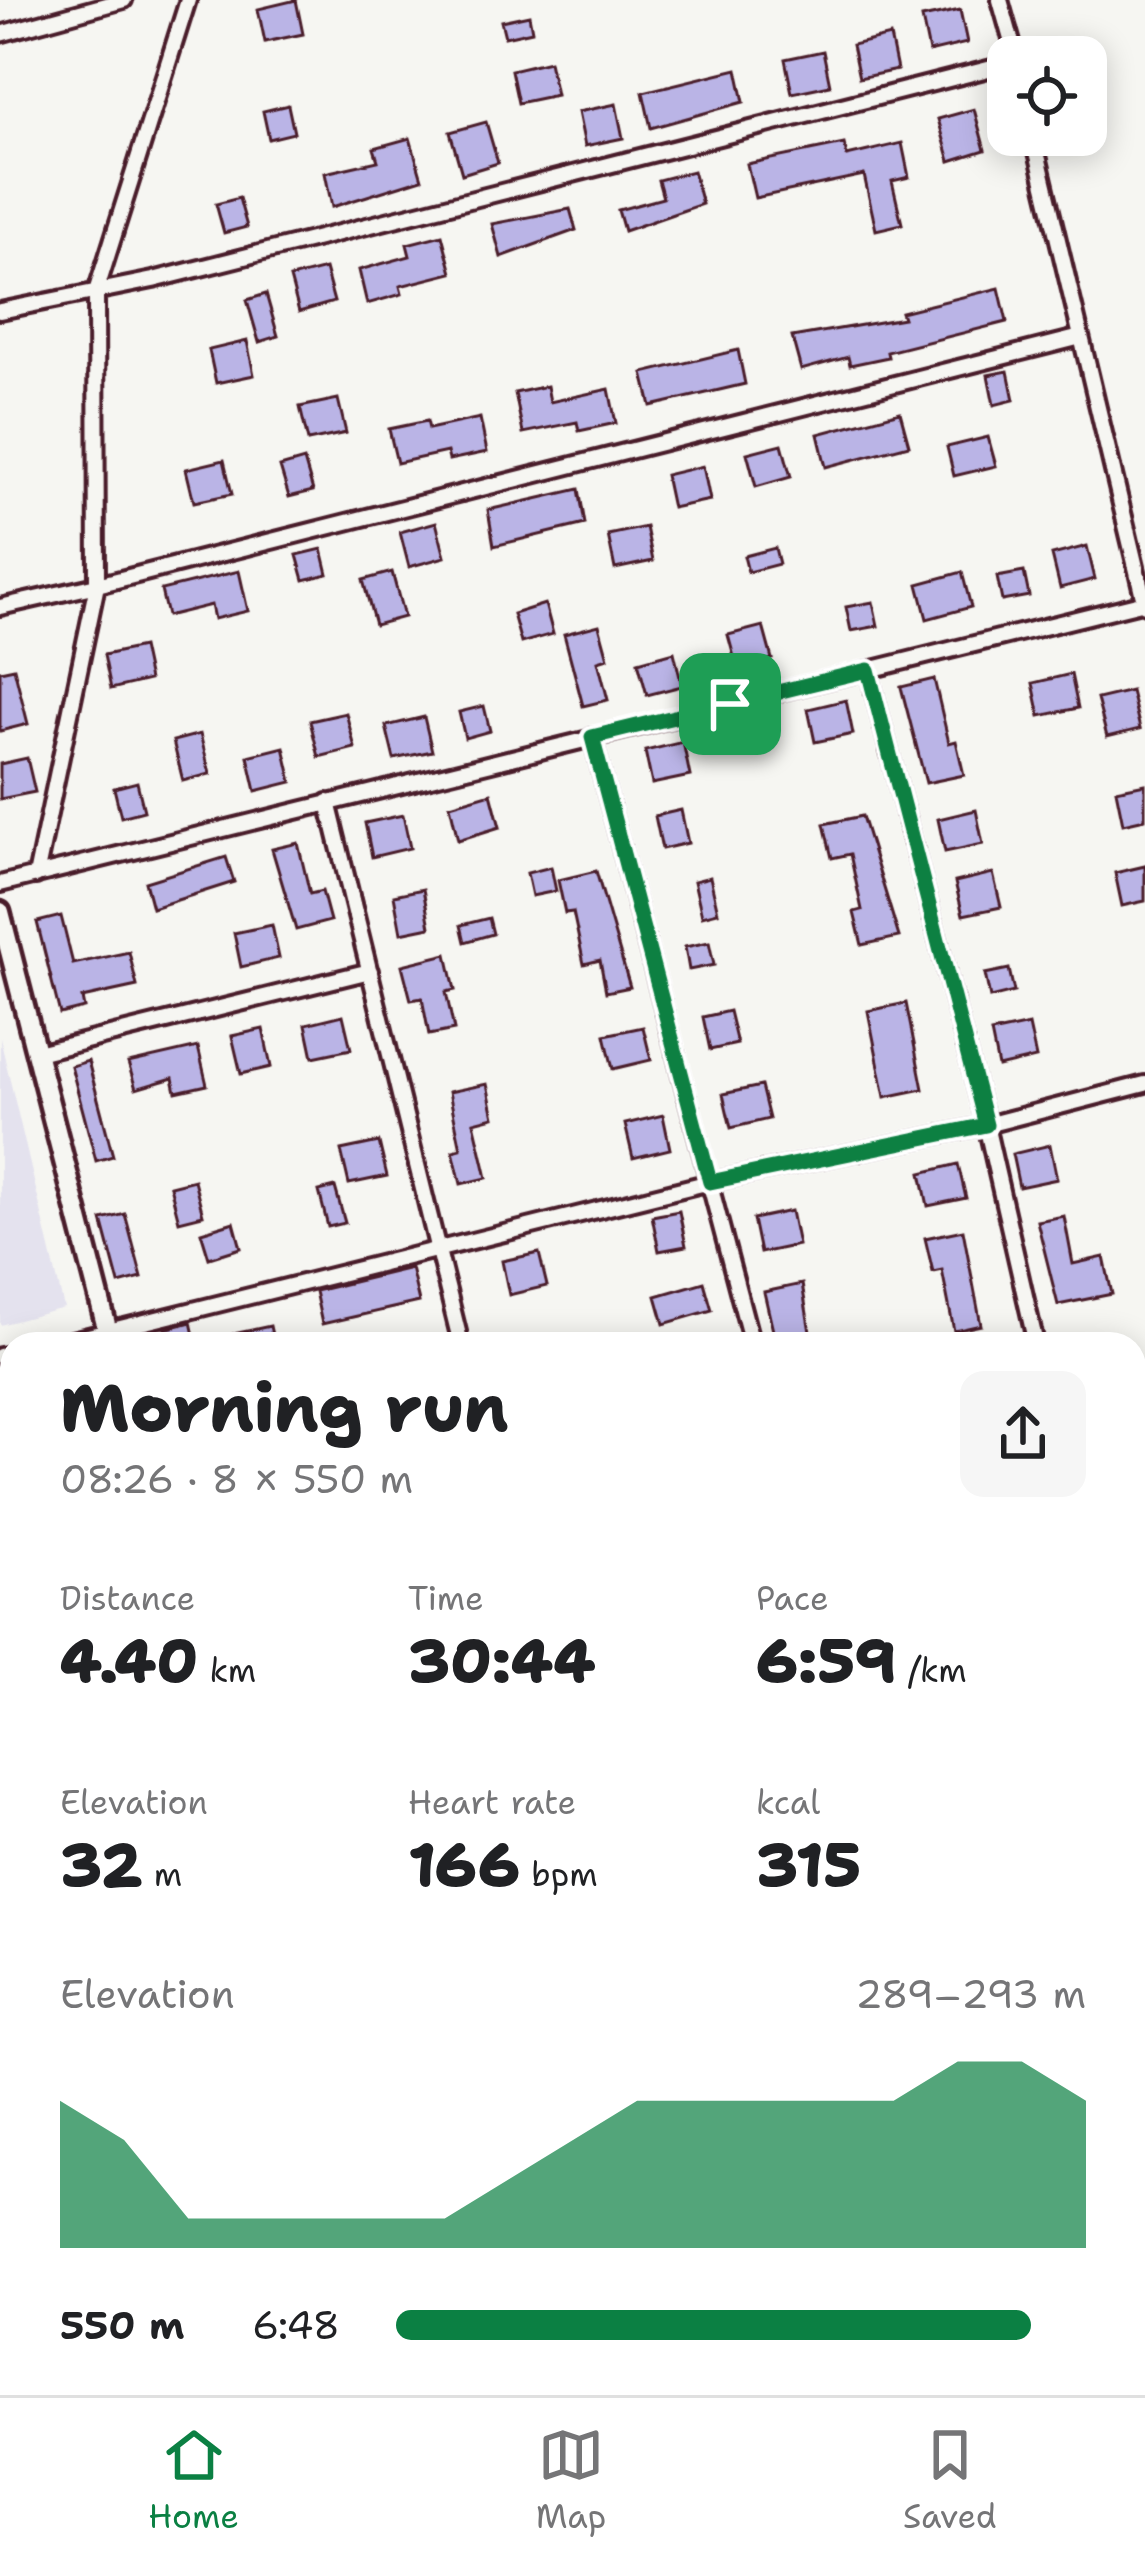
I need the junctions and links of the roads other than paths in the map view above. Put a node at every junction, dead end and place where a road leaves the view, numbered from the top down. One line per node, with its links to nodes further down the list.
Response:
1 (124, 0): 4 (street)
2 (188, 0): 8 (street)
3 (1000, 0): 5 (street)
4 (0, 34)
5 (1010, 36)
6 (987, 69): 8 (street)
7 (1038, 156): 10 (street)
8 (96, 292): 9 (street); 11 (street)
9 (0, 311)
10 (1081, 337): 11 (street); 12 (street)
11 (97, 585): 13 (street); 17 (street)
12 (1145, 603): 14 (street)
13 (0, 607)
14 (868, 670): 15 (street); 23 (street)
15 (592, 737): 16 (street); 24 (street)
16 (328, 802): 17 (street); 20 (street)
17 (36, 876): 18 (street)
18 (0, 884)
19 (0, 911): 21 (street)
20 (370, 971): 21 (street); 25 (street)
21 (37, 1053): 26 (street)
22 (1145, 1084): 23 (street)
23 (986, 1125): 24 (street); 30 (street)
24 (710, 1182): 25 (street); 29 (street)
25 (438, 1250): 27 (street); 28 (street)
26 (107, 1332)
27 (131, 1332)
28 (457, 1332)
29 (749, 1332)
30 (1033, 1332)

